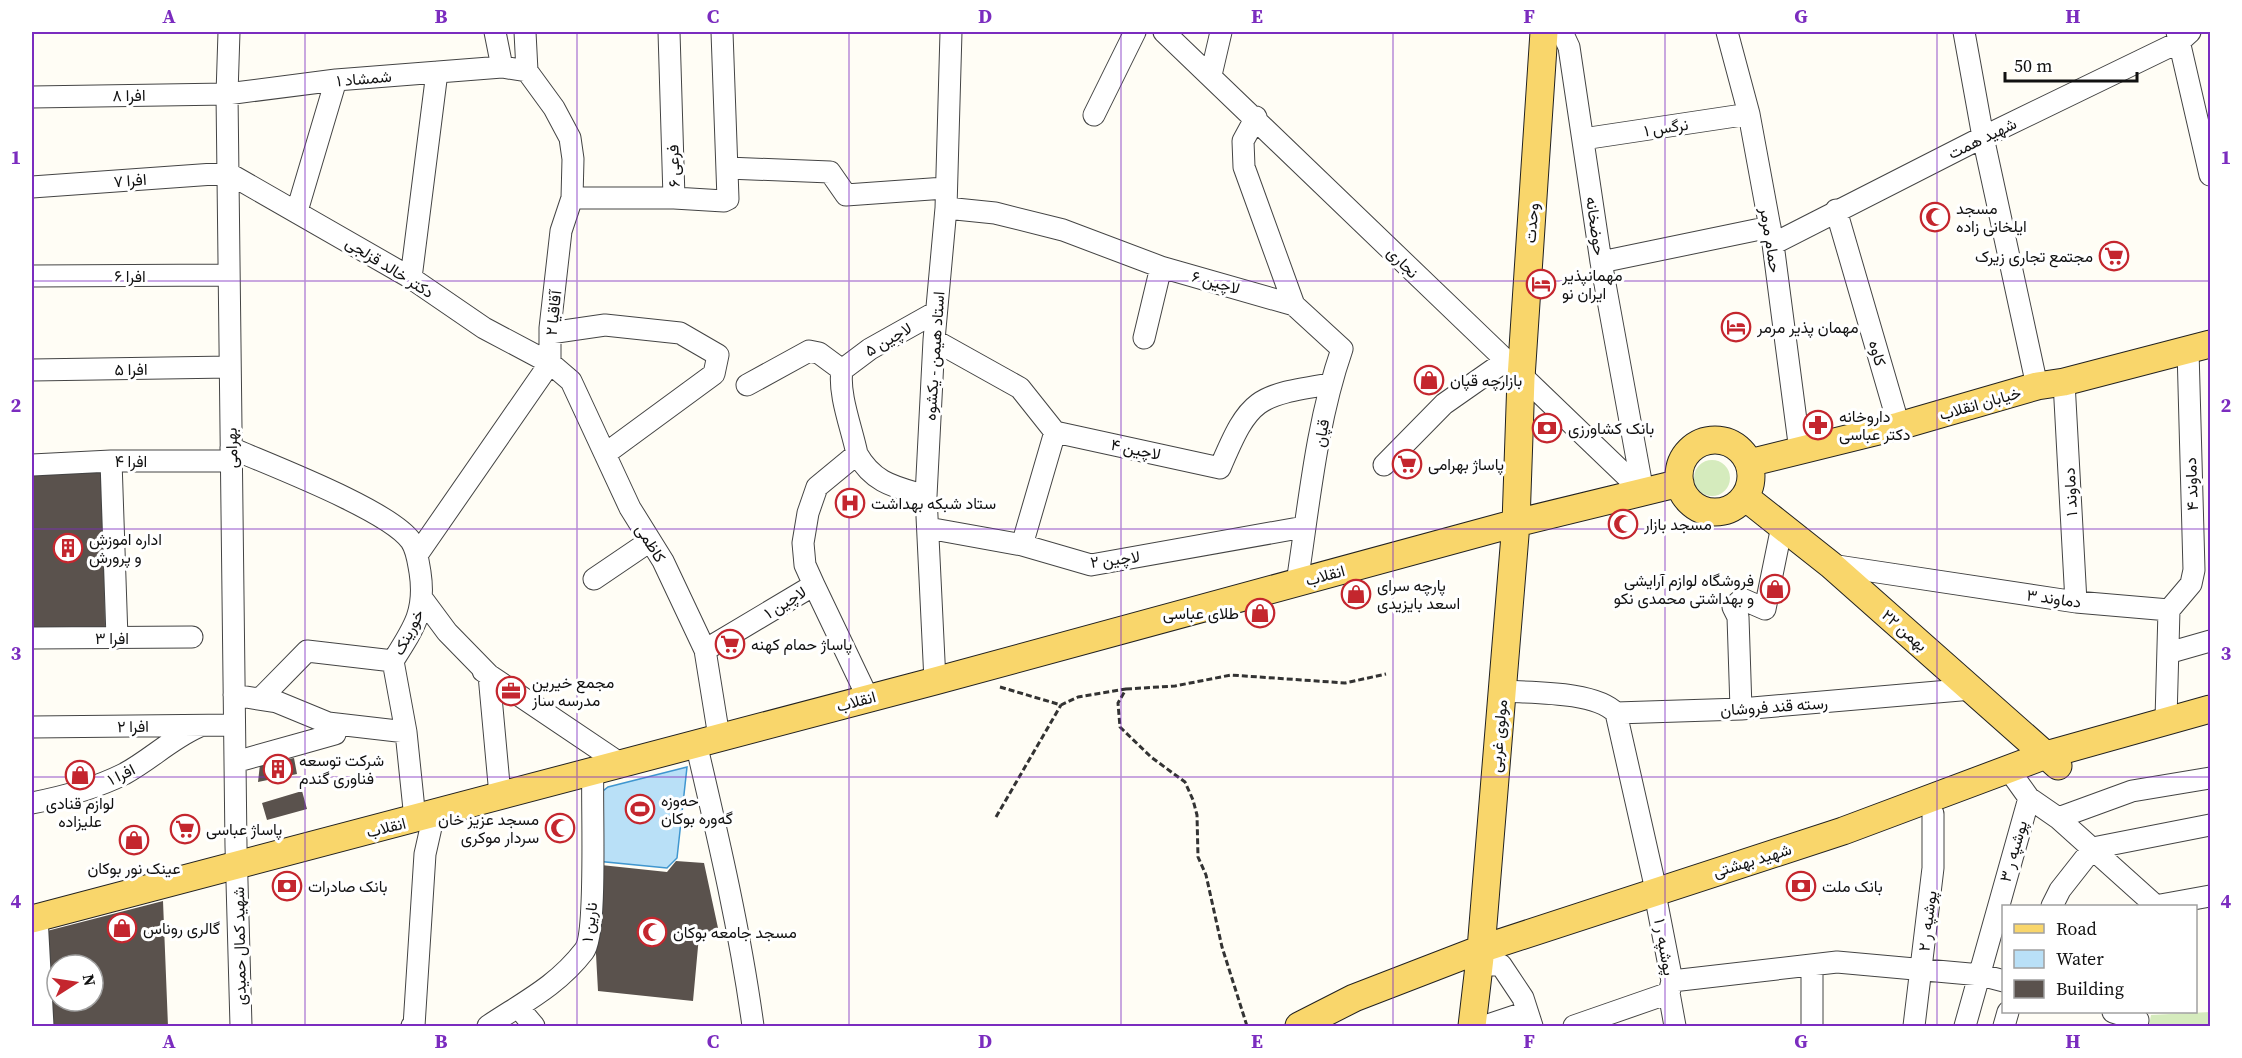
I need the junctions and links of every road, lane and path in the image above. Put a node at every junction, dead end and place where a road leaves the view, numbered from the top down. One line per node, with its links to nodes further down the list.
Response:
1 (229, 32): 20 (street, بهرامی)
2 (495, 32): 15 (street)
3 (525, 32): 16 (street)
4 (669, 32): 32 (street, فرعی ۶)
5 (722, 32): 27 (street)
6 (951, 32): 33 (street, استاد هیمن - یکشوه)
7 (1135, 32): 23 (street)
8 (1164, 32): 18 (street, نجاری)
9 (1221, 32): 18 (street)
10 (1544, 32): 52 (main road, وحدت)
11 (1562, 32): 26 (street, حوضخانه)
12 (1727, 32): 22 (street, حمام مرمر)
13 (1964, 32): 25 (street)
14 (2182, 35): 25 (street, شهید همت); 29 (street)
15 (502, 67): 16 (street); 17 (street, شمشاد ۱)
16 (527, 71): 31 (street, آقاقیا ۲)
17 (437, 72): 19 (street, شمشاد ۱); 41 (street)
18 (1211, 75): 24 (street, نجاری)
19 (336, 80): 20 (street, شمشاد ۱); 35 (street)
20 (228, 94): 21 (street, افرا ۸); 28 (street, بهرامی)
21 (32, 97)
22 (1749, 114): 26 (street, نرگس ۱); 36 (street, حمام مرمر)
23 (1094, 115)
24 (1256, 117): 42 (street); 52 (street, نجاری)
25 (1983, 137): 34 (street, شهید همت); 56 (street)
26 (1583, 139): 37 (street, حوضخانه)
27 (727, 168): 32 (street); 33 (street, لاچین ۶)
28 (228, 172): 30 (street, افرا ۷); 35 (street, دکتر خالد قزلجی); 39 (street, بهرامی)
29 (2211, 175)
30 (32, 187)
31 (572, 198): 32 (street, فرعی ۶); 44 (street, آقاقیا ۲)
32 (674, 198)
33 (946, 198): 38 (street, لاچین ۶); 43 (street, استاد هیمن - یکشوه)
34 (1836, 210): 36 (street, شهید همت); 57 (street, کاوه)
35 (297, 211): 41 (street, دکتر خالد قزلجی)
36 (1772, 235): 37 (street, شهید همت); 59 (street, حمام مرمر)
37 (1601, 262): 68 (street, حوضخانه)
38 (1161, 267): 42 (street, لاچین ۶); 45 (street)
39 (229, 275): 40 (street, افرا ۶); 49 (street, بهرامی)
40 (32, 276)
41 (411, 278): 48 (street, دکتر خالد قزلجی)
42 (1294, 305): 54 (street, قپان)
43 (936, 312): 46 (street, استاد هیمن - یکشوه); 51 (street, لاچین ۵)
44 (550, 333): 48 (street, آقاقیا ۲); 60 (street)
45 (1144, 338)
46 (934, 340): 58 (street); 70 (street, استاد هیمن - یکشوه)
47 (2199, 347): 53 (main road, خیابان انقلاب); 69 (street, دماوند ۴)
48 (550, 363): 60 (street, کاظمی); 78 (street)
49 (230, 367): 50 (street, افرا ۵); 62 (street, بهرامی)
50 (32, 370)
51 (842, 370): 55 (street); 61 (street)
52 (1513, 370): 66 (street); 68 (street, نجاری); 72 (main road, وحدت)
53 (2064, 382): 56 (main road, خیابان انقلاب); 85 (street, دماوند ۱)
54 (1330, 384): 58 (street, لاچین ۴); 74 (street, قپان)
55 (747, 385)
56 (2037, 386): 57 (main road, خیابان انقلاب)
57 (1899, 426): 59 (main road, خیابان انقلاب)
58 (1055, 432): 77 (street)
59 (1800, 451): 64 (main road, خیابان انقلاب)
60 (604, 454): 76 (street, کاظمی)
61 (857, 454): 70 (street); 83 (street, لاچین ۱)
62 (231, 455): 63 (street, افرا ۴); 78 (street, خورینک); 101 (street, بهرامی)
63 (111, 461): 65 (street, افرا ۴); 89 (street)
64 (1749, 463): 67 (main road); 71 (main road)
65 (32, 465)
66 (1384, 465)
67 (1680, 483): 68 (main road, انقلاب); 71 (main road)
68 (1642, 492): 72 (main road, انقلاب)
69 (2201, 494): 80 (street, دماوند ۴)
70 (926, 496): 75 (street, استاد هیمن - یکشوه)
71 (1745, 497): 73 (main road, ۲۲ بهمن)
72 (1516, 523): 82 (main road, انقلاب); 100 (main road, مولوی غربی)
73 (1782, 526): 79 (main road, ۲۲ بهمن); 106 (street)
74 (1304, 527): 77 (street, لاچین ۲); 82 (street, قپان)
75 (928, 528): 77 (street, لاچین ۲); 97 (street, استاد هیمن - یکشوه)
76 (650, 541): 81 (street); 91 (street, کاظمی)
77 (1022, 545)
78 (417, 555): 84 (street, خورینک)
79 (1831, 565): 85 (street, دماوند ۳); 99 (main road, ۲۲ بهمن)
80 (2202, 567): 86 (street, دماوند ۴)
81 (594, 579)
82 (1297, 583): 95 (main road, انقلاب)
83 (814, 585): 91 (street, لاچین ۱); 102 (street)
84 (424, 601): 93 (street, خورینک); 94 (street)
85 (2076, 602): 86 (street, دماوند ۳)
86 (2169, 610): 92 (street)
87 (192, 637): 89 (street, افرا ۳)
88 (32, 638): 89 (street, افرا ۳)
89 (117, 638)
90 (2211, 641): 92 (street)
91 (705, 650): 115 (street, کاظمی)
92 (2168, 653): 108 (street)
93 (393, 661): 103 (street); 113 (street, خورینک)
94 (483, 671): 118 (street); 121 (street)
95 (969, 671): 97 (main road, انقلاب); 104 (path)
96 (1386, 674): 98 (path)
97 (935, 681): 102 (main road, انقلاب)
98 (1126, 689): 104 (path); 153 (path)
99 (1972, 689): 106 (street, رسته قند فروشان); 117 (main road, ۲۲ بهمن)
100 (1502, 691): 107 (street, رسته قند فروشان); 137 (main road, مولوی غربی)
101 (234, 695): 103 (street); 109 (street, بهرامی)
102 (868, 698): 115 (main road, انقلاب)
103 (260, 699): 113 (street)
104 (1061, 705): 125 (path)
105 (2211, 709): 108 (main road, شهید بهشتی)
106 (1741, 710): 107 (street, رسته قند فروشان)
107 (1616, 713): 131 (street, ۱ پوشپه ر)
108 (2166, 719): 117 (main road, شهید بهشتی)
109 (234, 725): 111 (street, افرا ۲); 116 (street, بهرامی)
110 (2211, 725): 117 (main road, شهید بهشتی)
111 (201, 726): 112 (street, افرا ۲); 122 (street, افرا ۱)
112 (32, 727)
113 (406, 732): 124 (street, خورینک)
114 (335, 734): 116 (street)
115 (707, 740): 118 (main road, انقلاب); 152 (street, کاظمی)
116 (235, 762): 129 (street, بهرامی)
117 (2054, 762): 120 (main road, شهید بهشتی)
118 (606, 766): 121 (main road, انقلاب); 143 (street, نارین ۱)
119 (2211, 778): 126 (street)
120 (2019, 784): 123 (main road, شهید بهشتی); 126 (street); 131 (main road, شهید بهشتی); 136 (street, پوشپه ر ۳)
121 (500, 795): 124 (main road, انقلاب)
122 (32, 803)
123 (1933, 814): 131 (main road, شهید بهشتی); 139 (street, پوشپه ر ۲)
124 (424, 817): 129 (main road, انقلاب); 149 (street, خورینک)
125 (996, 817)
126 (2058, 818): 128 (street)
127 (2211, 825): 128 (street)
128 (2093, 848): 132 (street); 133 (street)
129 (236, 865): 135 (main road, انقلاب); 148 (street, شهید کمال حمیدی)
130 (2211, 896): 134 (street)
131 (1657, 897): 137 (main road, شهید بهشتی); 142 (street, ۱ پوشپه ر)
132 (2052, 905)
133 (2155, 905)
134 (2162, 905)
135 (34, 918): 147 (street)
136 (1998, 929): 140 (street, پوشپه ر ۳)
137 (1480, 957): 145 (street); 154 (main road, شهید بهشتی); 155 (main road, شهید بهشتی); 156 (main road, مولوی غربی)
138 (1812, 966): 139 (street); 142 (street); 160 (street)
139 (1921, 970): 140 (street); 161 (street, پوشپه ر ۲)
140 (1981, 975): 141 (street); 162 (street, پوشپه ر ۳)
141 (2002, 980)
142 (1671, 987): 158 (street); 159 (street, ۱ پوشپه ر)
143 (518, 1007): 150 (street, نارین ۱); 151 (street)
144 (2116, 1013): 146 (street)
145 (1530, 1019): 157 (street)
146 (2137, 1023)
147 (43, 1026)
148 (241, 1026)
149 (412, 1026)
150 (488, 1026)
151 (534, 1026)
152 (753, 1026)
153 (1247, 1026)
154 (1299, 1026)
155 (1322, 1026)
156 (1472, 1026)
157 (1485, 1026)
158 (1574, 1026)
159 (1675, 1026)
160 (1812, 1026)
161 (1914, 1026)
162 (1965, 1026)

